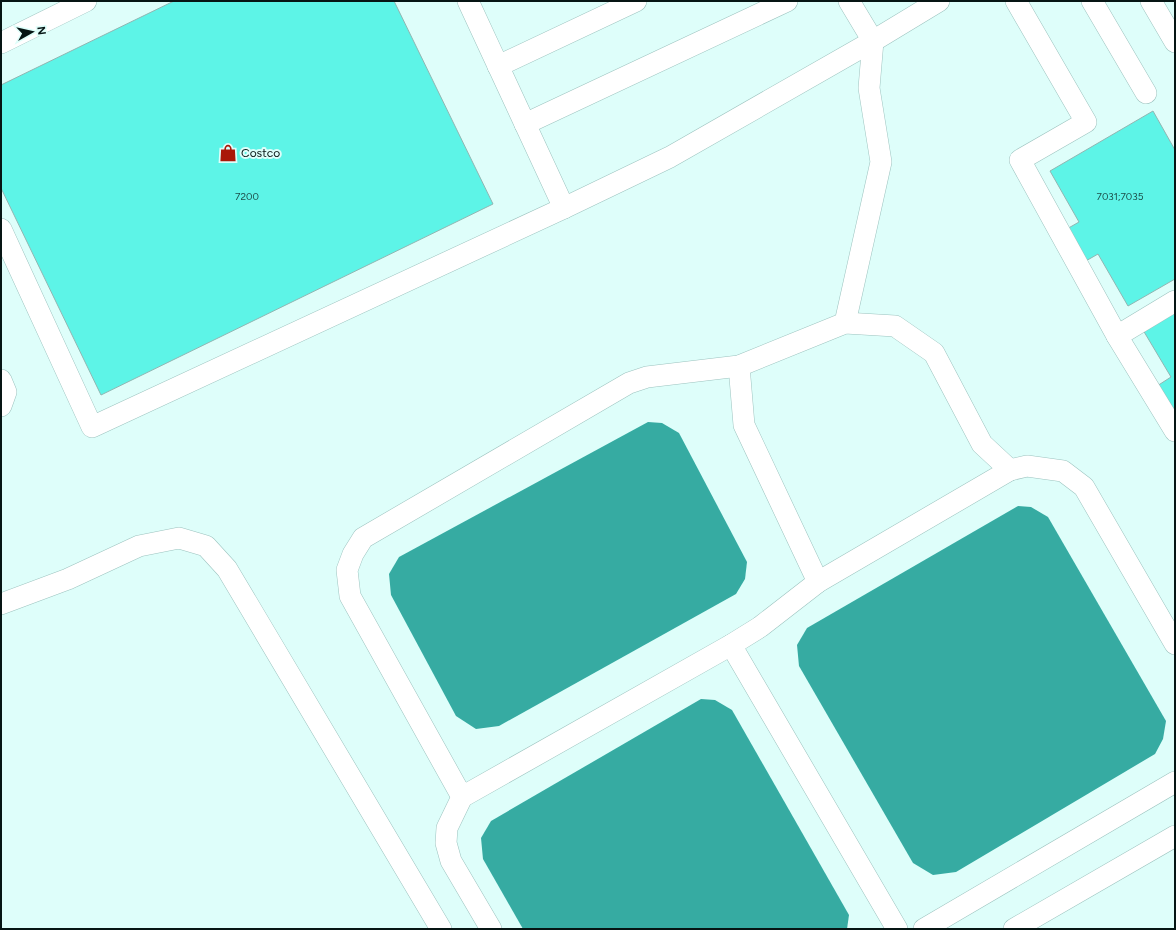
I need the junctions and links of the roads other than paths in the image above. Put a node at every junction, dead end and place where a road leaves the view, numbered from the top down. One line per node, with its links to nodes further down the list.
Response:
1 (86, 1): 12 (street)
2 (468, 1): 13 (street)
3 (636, 1): 13 (street)
4 (787, 1): 15 (street)
5 (849, 1): 10 (street)
6 (938, 1): 10 (street)
7 (1016, 1): 20 (street)
8 (1092, 1): 14 (street)
9 (1151, 1): 11 (street)
10 (873, 41): 16 (street); 19 (street)
11 (1175, 42)
12 (1, 43)
13 (498, 66): 15 (street)
14 (1146, 94)
15 (525, 124): 16 (street)
16 (564, 208): 17 (street)
17 (1, 229)
18 (1175, 301): 20 (street)
19 (845, 322): 21 (street); 25 (street)
20 (1117, 336): 24 (street)
21 (739, 366): 26 (street); 31 (street)
22 (1, 380): 23 (street)
23 (1, 406)
24 (1175, 431)
25 (1010, 470): 26 (street); 28 (street)
26 (818, 582): 29 (street)
27 (1, 604): 33 (street)
28 (1175, 644)
29 (731, 645): 31 (street); 35 (street)
30 (1175, 782): 36 (street)
31 (462, 797): 34 (street)
32 (1175, 836): 37 (street)
33 (441, 929)
34 (491, 929)
35 (897, 929)
36 (924, 929)
37 (1014, 929)

